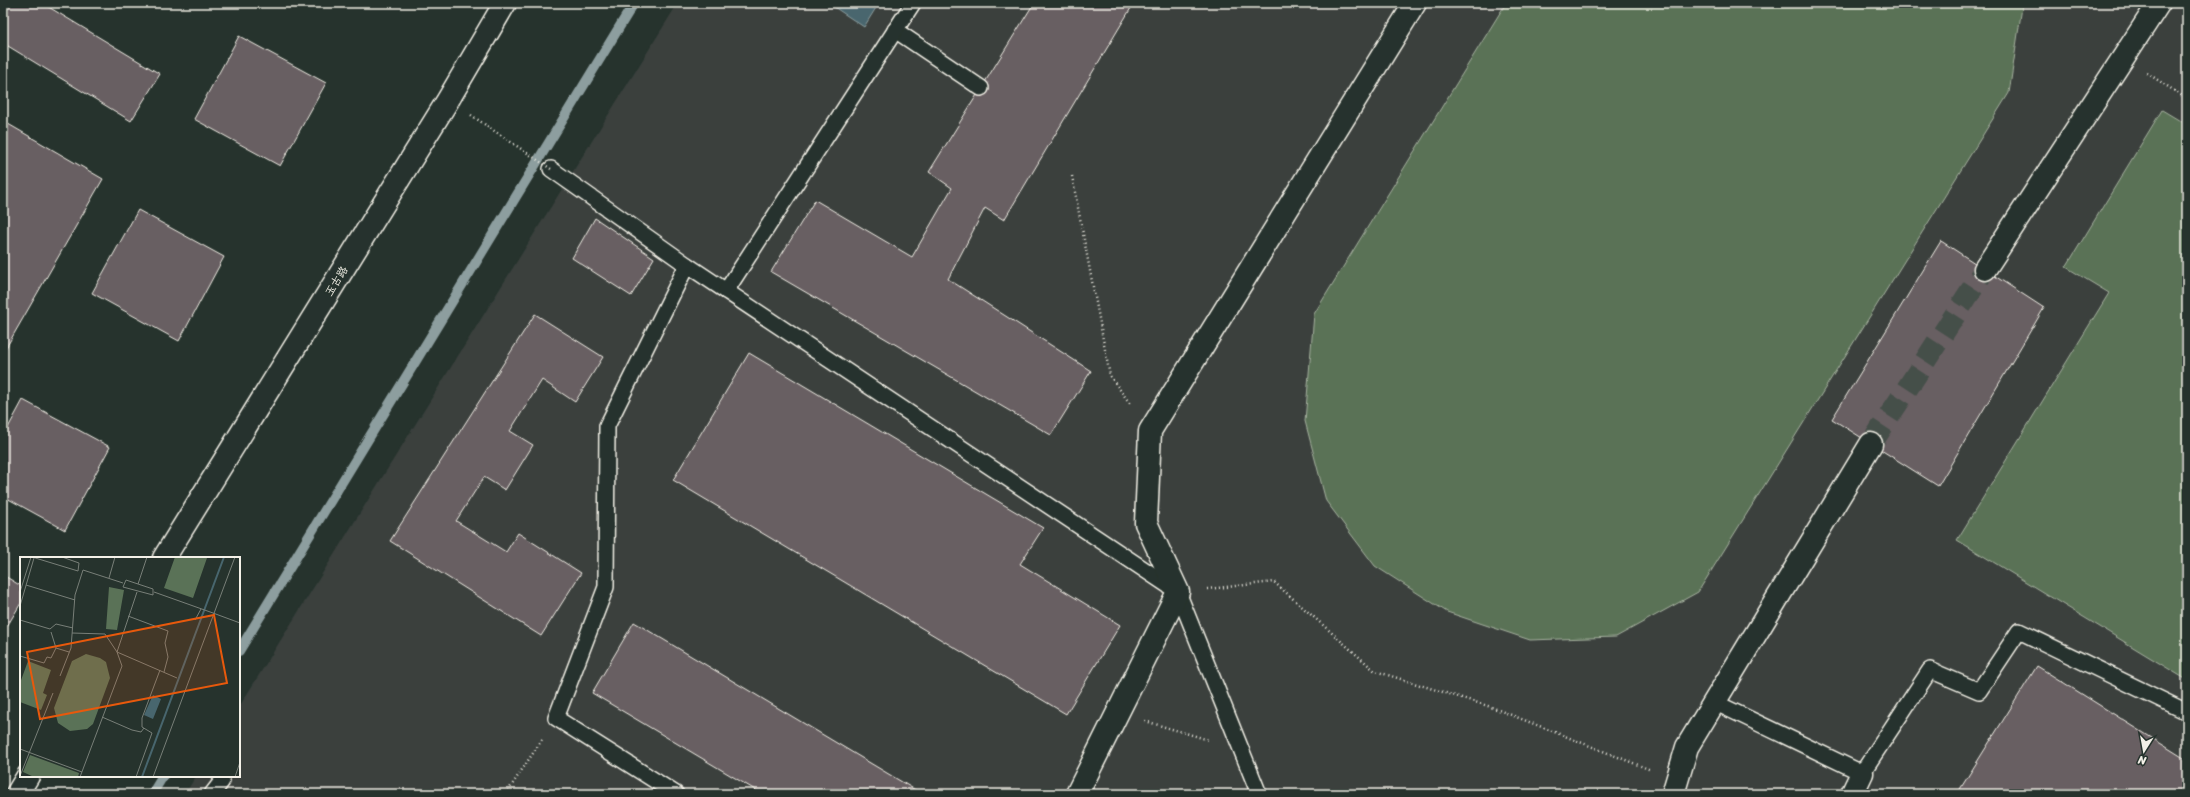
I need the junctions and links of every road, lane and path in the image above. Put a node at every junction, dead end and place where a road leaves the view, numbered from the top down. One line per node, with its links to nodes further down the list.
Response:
1 (505, 3): 17 (street, 玉古路)
2 (913, 3): 5 (lane)
3 (1415, 3): 15 (street)
4 (2159, 3): 6 (street)
5 (895, 30): 7 (lane); 14 (lane)
6 (2123, 57): 8 (path); 13 (street)
7 (981, 88)
8 (2187, 99)
9 (487, 126): 10 (path, bridge)
10 (551, 170): 12 (lane)
11 (1072, 176): 15 (path)
12 (687, 265): 14 (lane); 21 (lane)
13 (1985, 269)
14 (726, 290): 18 (lane)
15 (1150, 431): 18 (street)
16 (1871, 444): 19 (street)
17 (165, 557)
18 (1178, 592): 23 (lane); 27 (path); 32 (street)
19 (1714, 702): 24 (lane); 27 (street)
20 (2187, 712): 24 (lane)
21 (556, 718): 30 (path); 31 (lane)
22 (1160, 727): 23 (path)
23 (1241, 749): 33 (lane)
24 (1862, 773): 34 (street)
25 (27, 777): 28 (street)
26 (222, 781): 29 (lane)
27 (1675, 787)
28 (17, 794)
29 (212, 794)
30 (506, 794)
31 (676, 794)
32 (1077, 794)
33 (1259, 794)
34 (1852, 794)

